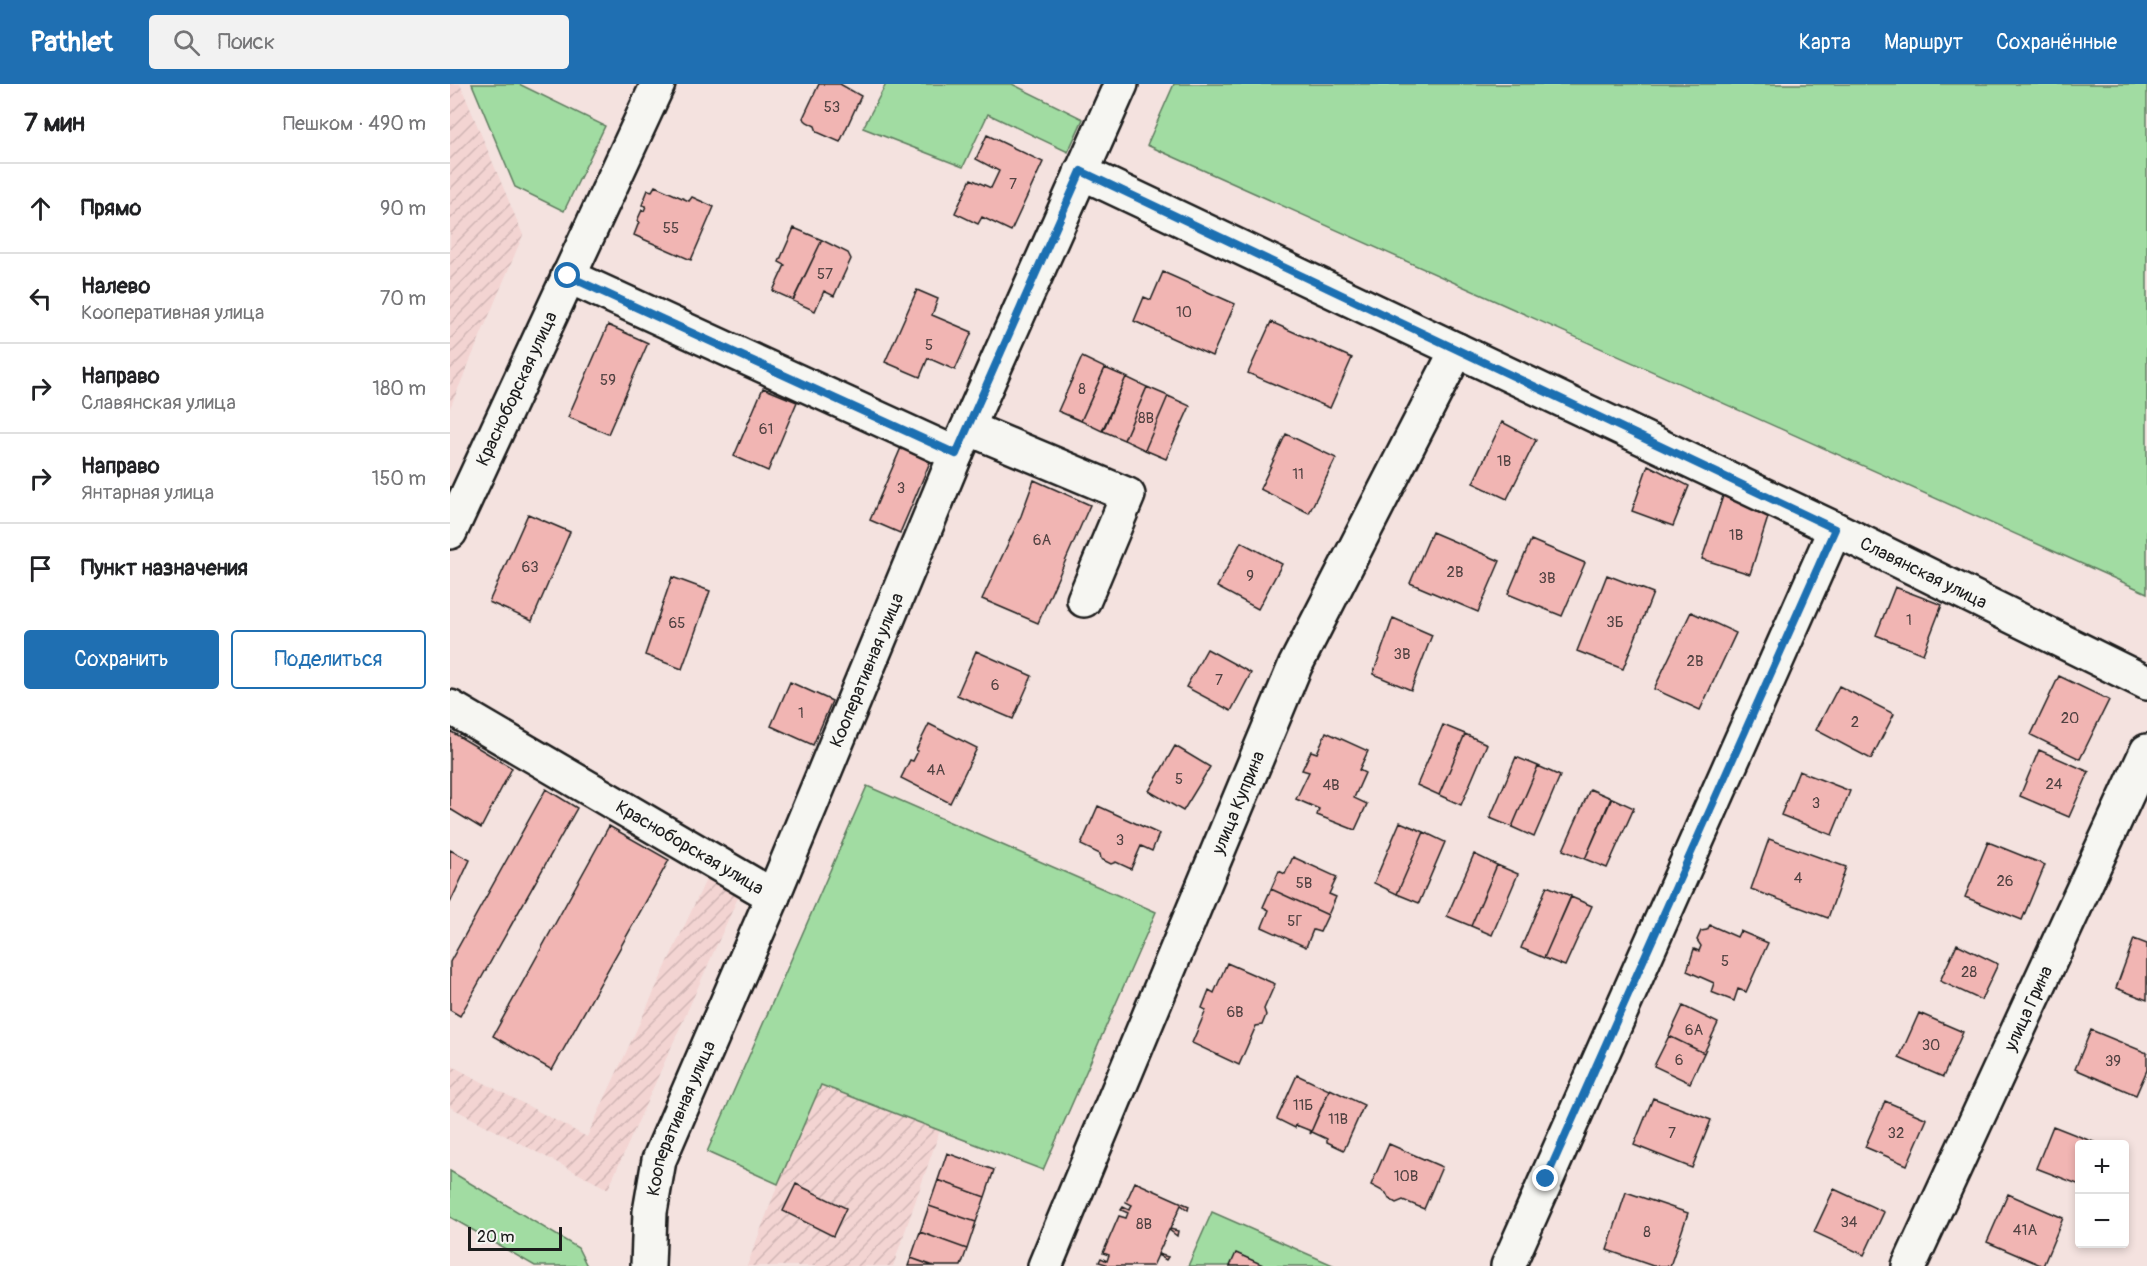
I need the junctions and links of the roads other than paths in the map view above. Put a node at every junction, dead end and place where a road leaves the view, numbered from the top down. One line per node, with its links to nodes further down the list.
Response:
1 (658, 84): 4 (street, Красноборская улица)
2 (1121, 84): 3 (street, Кооперативная улица)
3 (1081, 171): 5 (street, Славянская улица); 6 (street, Кооперативная улица)
4 (568, 276): 6 (street); 8 (street, Красноборская улица)
5 (1457, 350): 7 (street, Славянская улица); 15 (street, улица Куприна)
6 (962, 441): 9 (street); 13 (street, Кооперативная улица)
7 (1835, 529): 10 (street, Славянская улица); 16 (street)
8 (450, 531)
9 (1084, 600)
10 (2147, 683)
11 (450, 707): 13 (street, Красноборская улица)
12 (2147, 752): 17 (street, улица Грина)
13 (773, 896): 14 (street, Кооперативная улица)
14 (648, 1266)
15 (1045, 1266)
16 (1508, 1266)
17 (1909, 1266)

